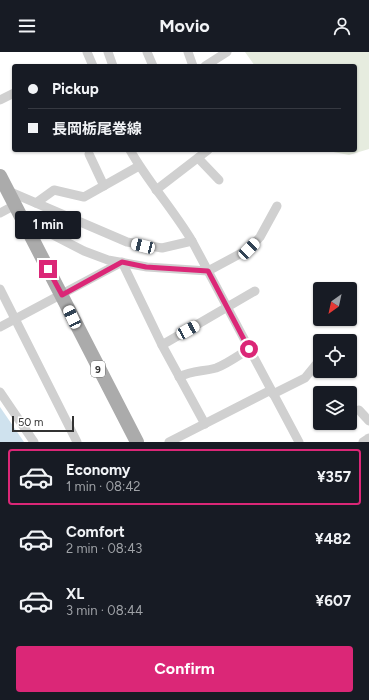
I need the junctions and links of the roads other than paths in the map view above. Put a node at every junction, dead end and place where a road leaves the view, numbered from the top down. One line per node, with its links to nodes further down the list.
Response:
1 (87, 52): 6 (street)
2 (108, 52): 7 (street)
3 (146, 52): 8 (street)
4 (188, 52): 9 (street)
5 (227, 52): 10 (street)
6 (92, 64)
7 (112, 64)
8 (152, 64)
9 (192, 64)
10 (208, 64)
11 (12, 94): 12 (street)
12 (0, 100)
13 (131, 152): 17 (street)
14 (206, 152): 16 (street)
15 (89, 154): 20 (street)
16 (198, 158): 19 (street); 21 (street)
17 (139, 166): 20 (street); 21 (street)
18 (0, 176): 22 (main road, 9)
19 (219, 180)
20 (104, 186): 23 (street)
21 (156, 190): 28 (street)
22 (8, 192): 23 (street); 24 (main road, 9)
23 (36, 203): 28 (street)
24 (15, 205): 26 (street); 27 (main road, 9)
25 (277, 206): 30 (street)
26 (0, 213)
27 (22, 219): 29 (street); 33 (main road, 9)
28 (192, 241): 30 (street)
29 (122, 262): 30 (street); 33 (street); 37 (street)
30 (208, 271): 34 (street)
31 (0, 290): 35 (street)
32 (255, 291): 34 (street)
33 (62, 295): 35 (street); 49 (main road, 9)
34 (228, 308): 37 (street); 38 (street)
35 (16, 319): 36 (street); 48 (street)
36 (0, 328)
37 (162, 345): 40 (street)
38 (249, 349): 40 (street); 42 (street)
39 (313, 368): 42 (street)
40 (179, 377): 45 (street)
41 (0, 392): 47 (street)
42 (272, 392): 45 (street); 51 (street)
43 (359, 410): 44 (street)
44 (369, 421)
45 (205, 424): 50 (street)
46 (369, 438): 52 (street)
47 (34, 442)
48 (77, 442)
49 (137, 442)
50 (169, 442)
51 (300, 442)
52 (363, 442)

